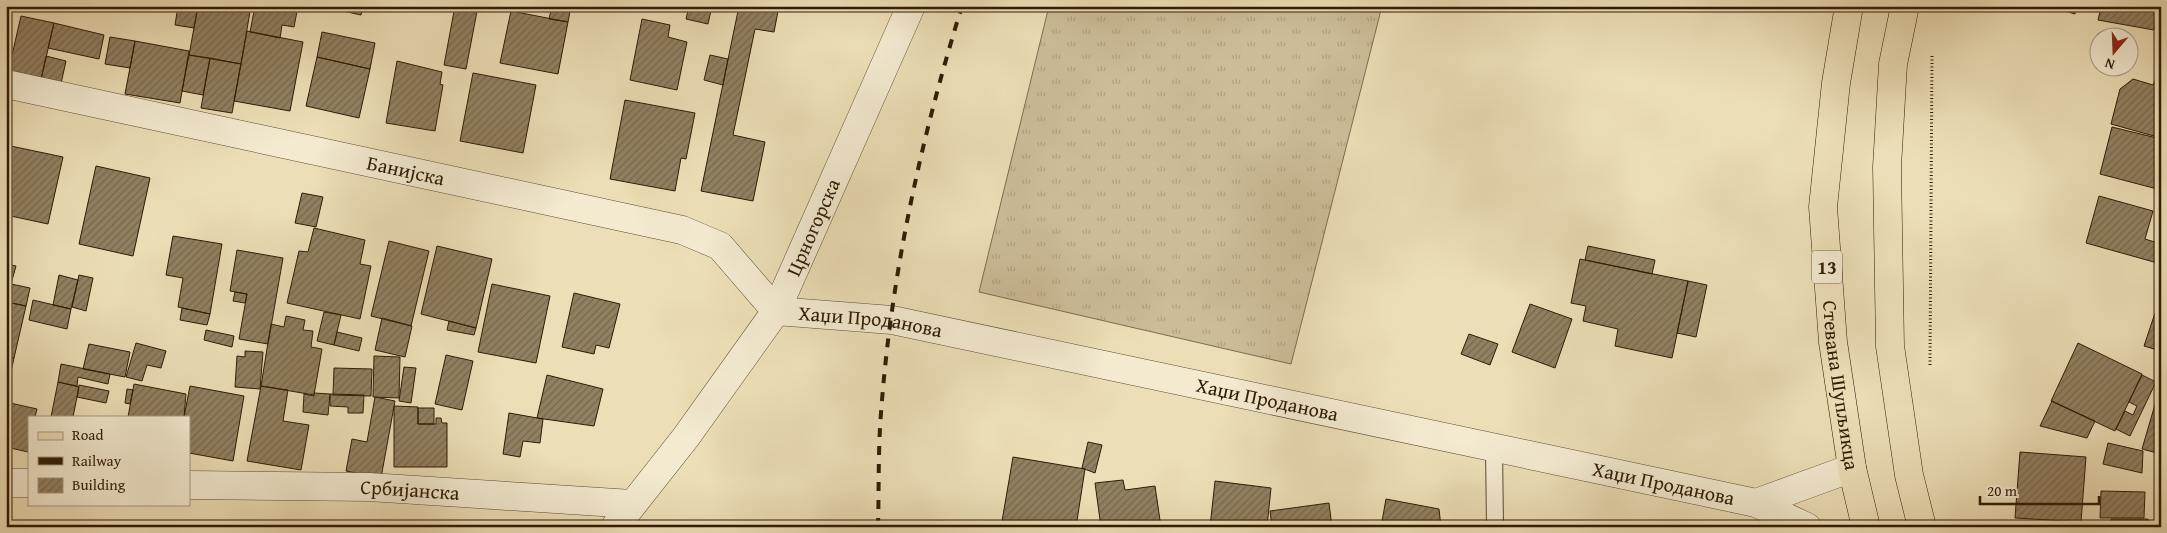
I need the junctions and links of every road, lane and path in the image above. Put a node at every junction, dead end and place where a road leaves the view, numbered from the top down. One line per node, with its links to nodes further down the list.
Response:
1 (911, 6): 6 (street, Црногорска)
2 (1849, 6): 9 (main road, Стевана Шупљикца / 13)
3 (1905, 6): 19 (main road)
4 (1932, 52): 7 (path)
5 (6, 84): 6 (street, Банијска)
6 (776, 311): 8 (street, Хаџи Проданова); 14 (street, Црногорска)
7 (1930, 371)
8 (1494, 447): 13 (street, Хаџи Проданова); 16 (lane)
9 (1852, 468): 13 (street); 18 (main road, Стевана Шупљикца / 13)
10 (6, 483): 11 (street)
11 (28, 483)
12 (190, 485): 14 (street, Србијанска)
13 (1756, 503): 17 (street, Хаџи Проданова)
14 (632, 504): 15 (street, Црногорска)
15 (615, 527)
16 (1495, 527)
17 (1807, 527)
18 (1866, 527)
19 (1922, 527)

